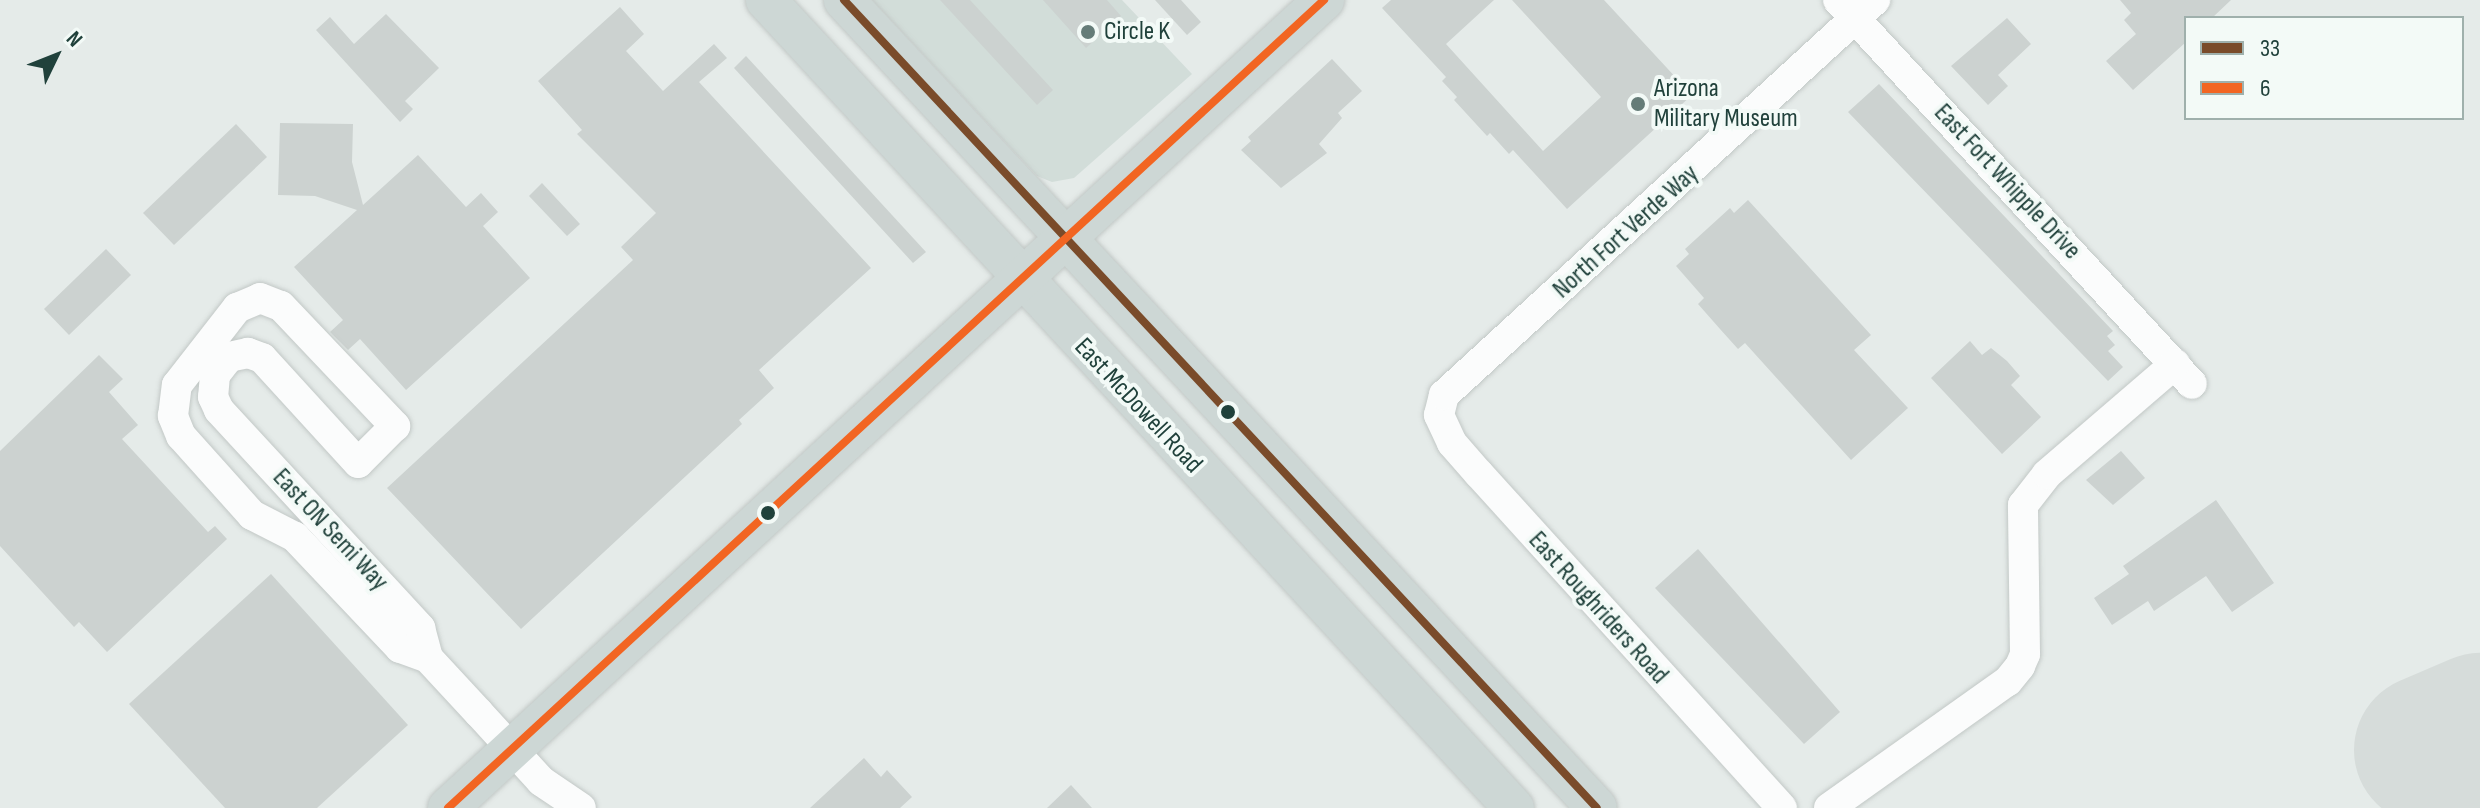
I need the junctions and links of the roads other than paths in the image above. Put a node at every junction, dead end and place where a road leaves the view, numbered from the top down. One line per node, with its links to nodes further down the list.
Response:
1 (766, 0): 6 (main road, East McDowell Road)
2 (844, 0): 5 (main road)
3 (1324, 0): 5 (main road)
4 (1857, 7): 7 (street, North Fort Verde Way); 17 (street, East Fort Whipple Drive)
5 (1063, 239): 6 (main road); 15 (main road)
6 (1020, 278): 11 (main road); 14 (main road, East McDowell Road)
7 (1444, 395): 16 (street, East Roughriders Road)
8 (219, 410): 9 (street); 9 (street); 10 (street, East ON Semi Way)
9 (181, 436): 10 (street, East ON Semi Way)
10 (428, 658): 11 (street, East ON Semi Way)
11 (512, 749): 12 (main road); 13 (street, East ON Semi Way)
12 (448, 808)
13 (581, 808)
14 (1514, 808)
15 (1597, 808)
16 (1782, 808)
17 (1829, 808)

